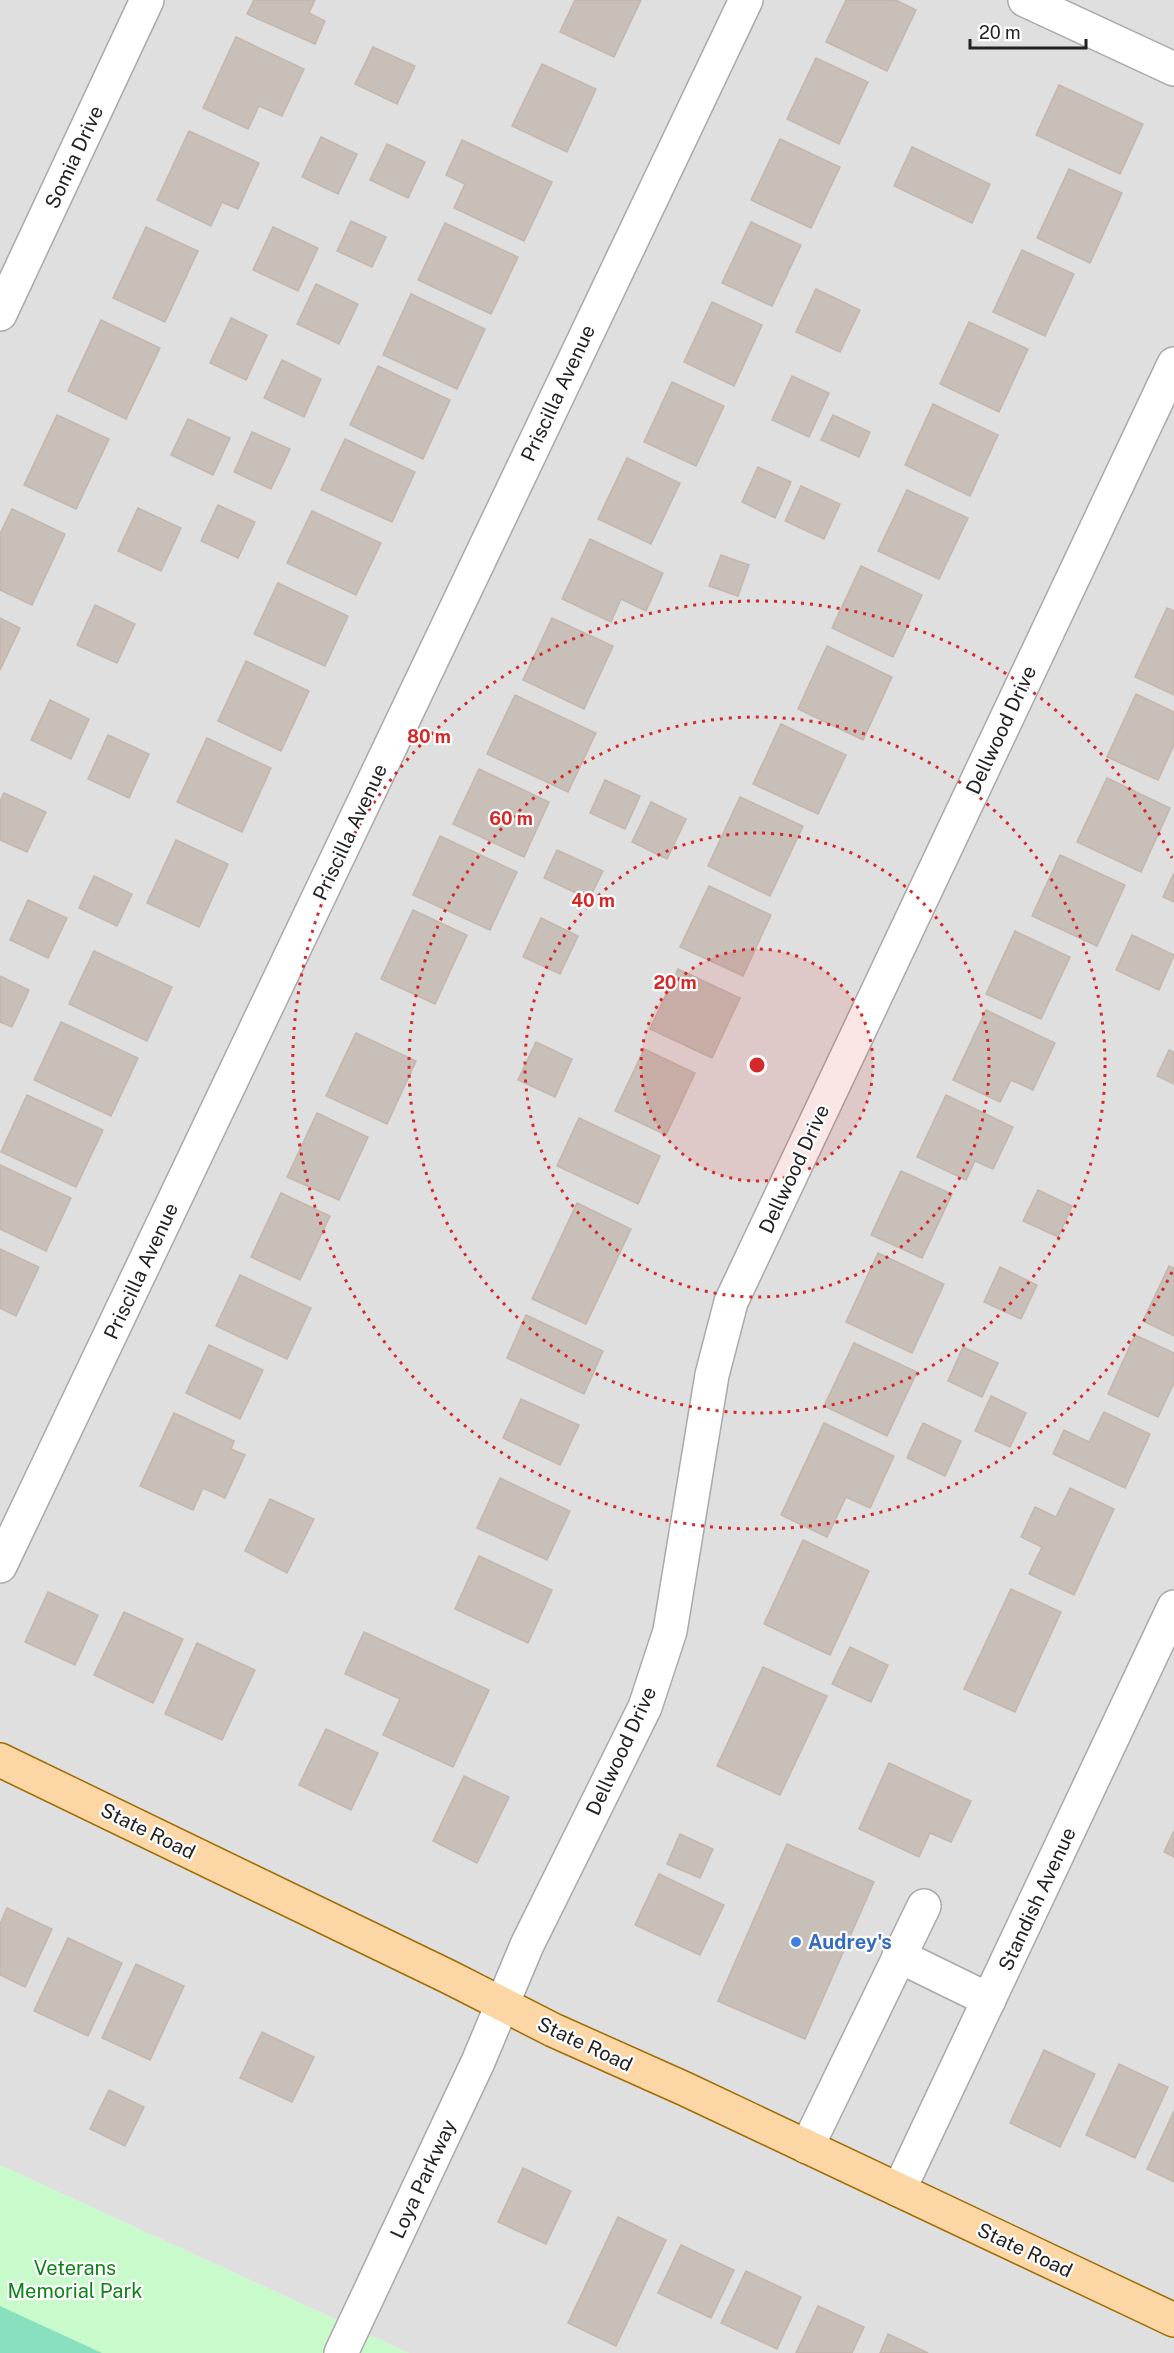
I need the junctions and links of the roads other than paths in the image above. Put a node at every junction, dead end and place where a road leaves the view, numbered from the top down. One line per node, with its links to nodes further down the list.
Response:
1 (147, 0): 5 (street, Somia Drive)
2 (746, 0): 7 (street, Priscilla Avenue)
3 (1025, 0): 4 (street)
4 (1174, 69)
5 (0, 314)
6 (1174, 364): 13 (street, Dellwood Drive)
7 (0, 1566)
8 (1174, 1607): 12 (street, Standish Avenue)
9 (0, 1760): 13 (main road, State Road)
10 (924, 1906): 11 (street)
11 (899, 1956): 12 (street); 14 (street)
12 (989, 2000): 15 (street, Standish Avenue)
13 (502, 2003): 14 (main road, State Road); 17 (street, Loya Parkway)
14 (807, 2147): 15 (main road, State Road)
15 (899, 2190): 16 (main road, State Road)
16 (1174, 2320)
17 (341, 2353)

